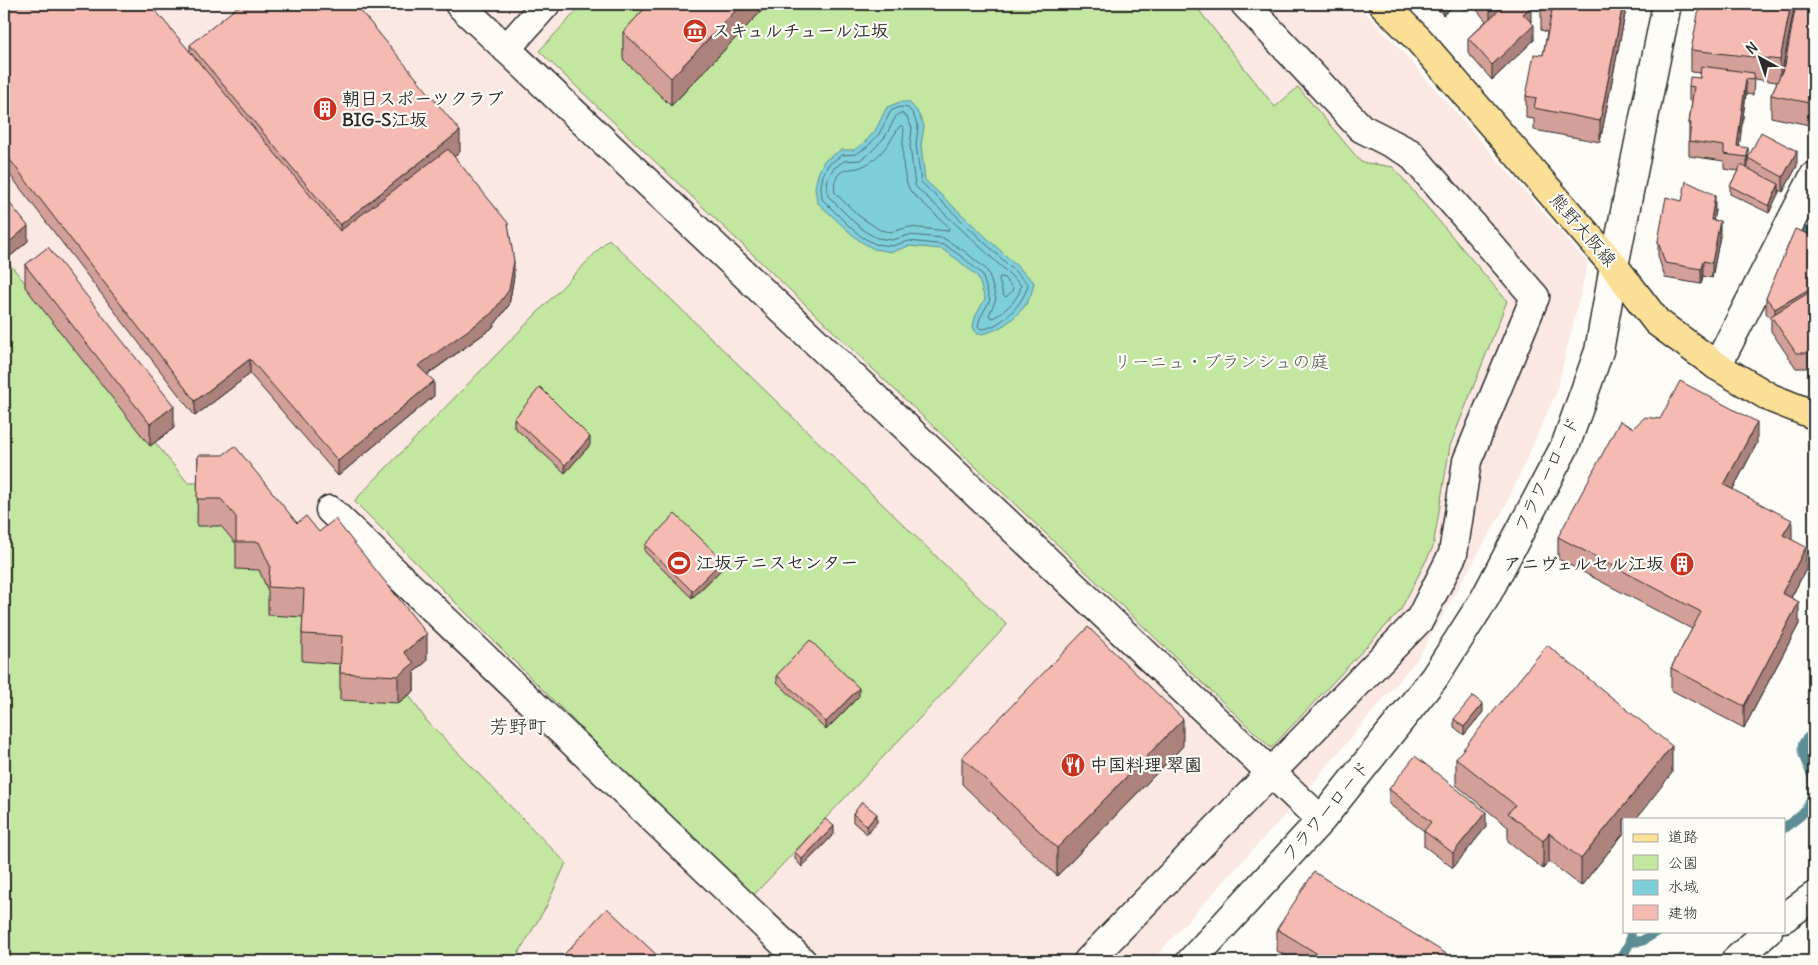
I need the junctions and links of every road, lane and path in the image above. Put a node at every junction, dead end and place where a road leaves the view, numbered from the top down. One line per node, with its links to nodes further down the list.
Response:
1 (459, 4): 6 (street)
2 (546, 4): 6 (street)
3 (1246, 4): 12 (street)
4 (1383, 4): 8 (main road, 熊野大阪線)
5 (1667, 4): 8 (street, フラワーロード)
6 (506, 49): 12 (street)
7 (1814, 176): 9 (street)
8 (1614, 266): 9 (main road, 熊野大阪線); 13 (street, フラワーロード)
9 (1717, 366): 10 (main road, 熊野大阪線)
10 (1814, 415)
11 (330, 510): 18 (street)
12 (1271, 772): 13 (street); 17 (street)
13 (1321, 820): 19 (street, フラワーロード)
14 (1814, 896): 15 (street)
15 (1786, 917)
16 (1767, 932): 20 (street)
17 (1093, 960)
18 (802, 961)
19 (1191, 961)
20 (1735, 961)

